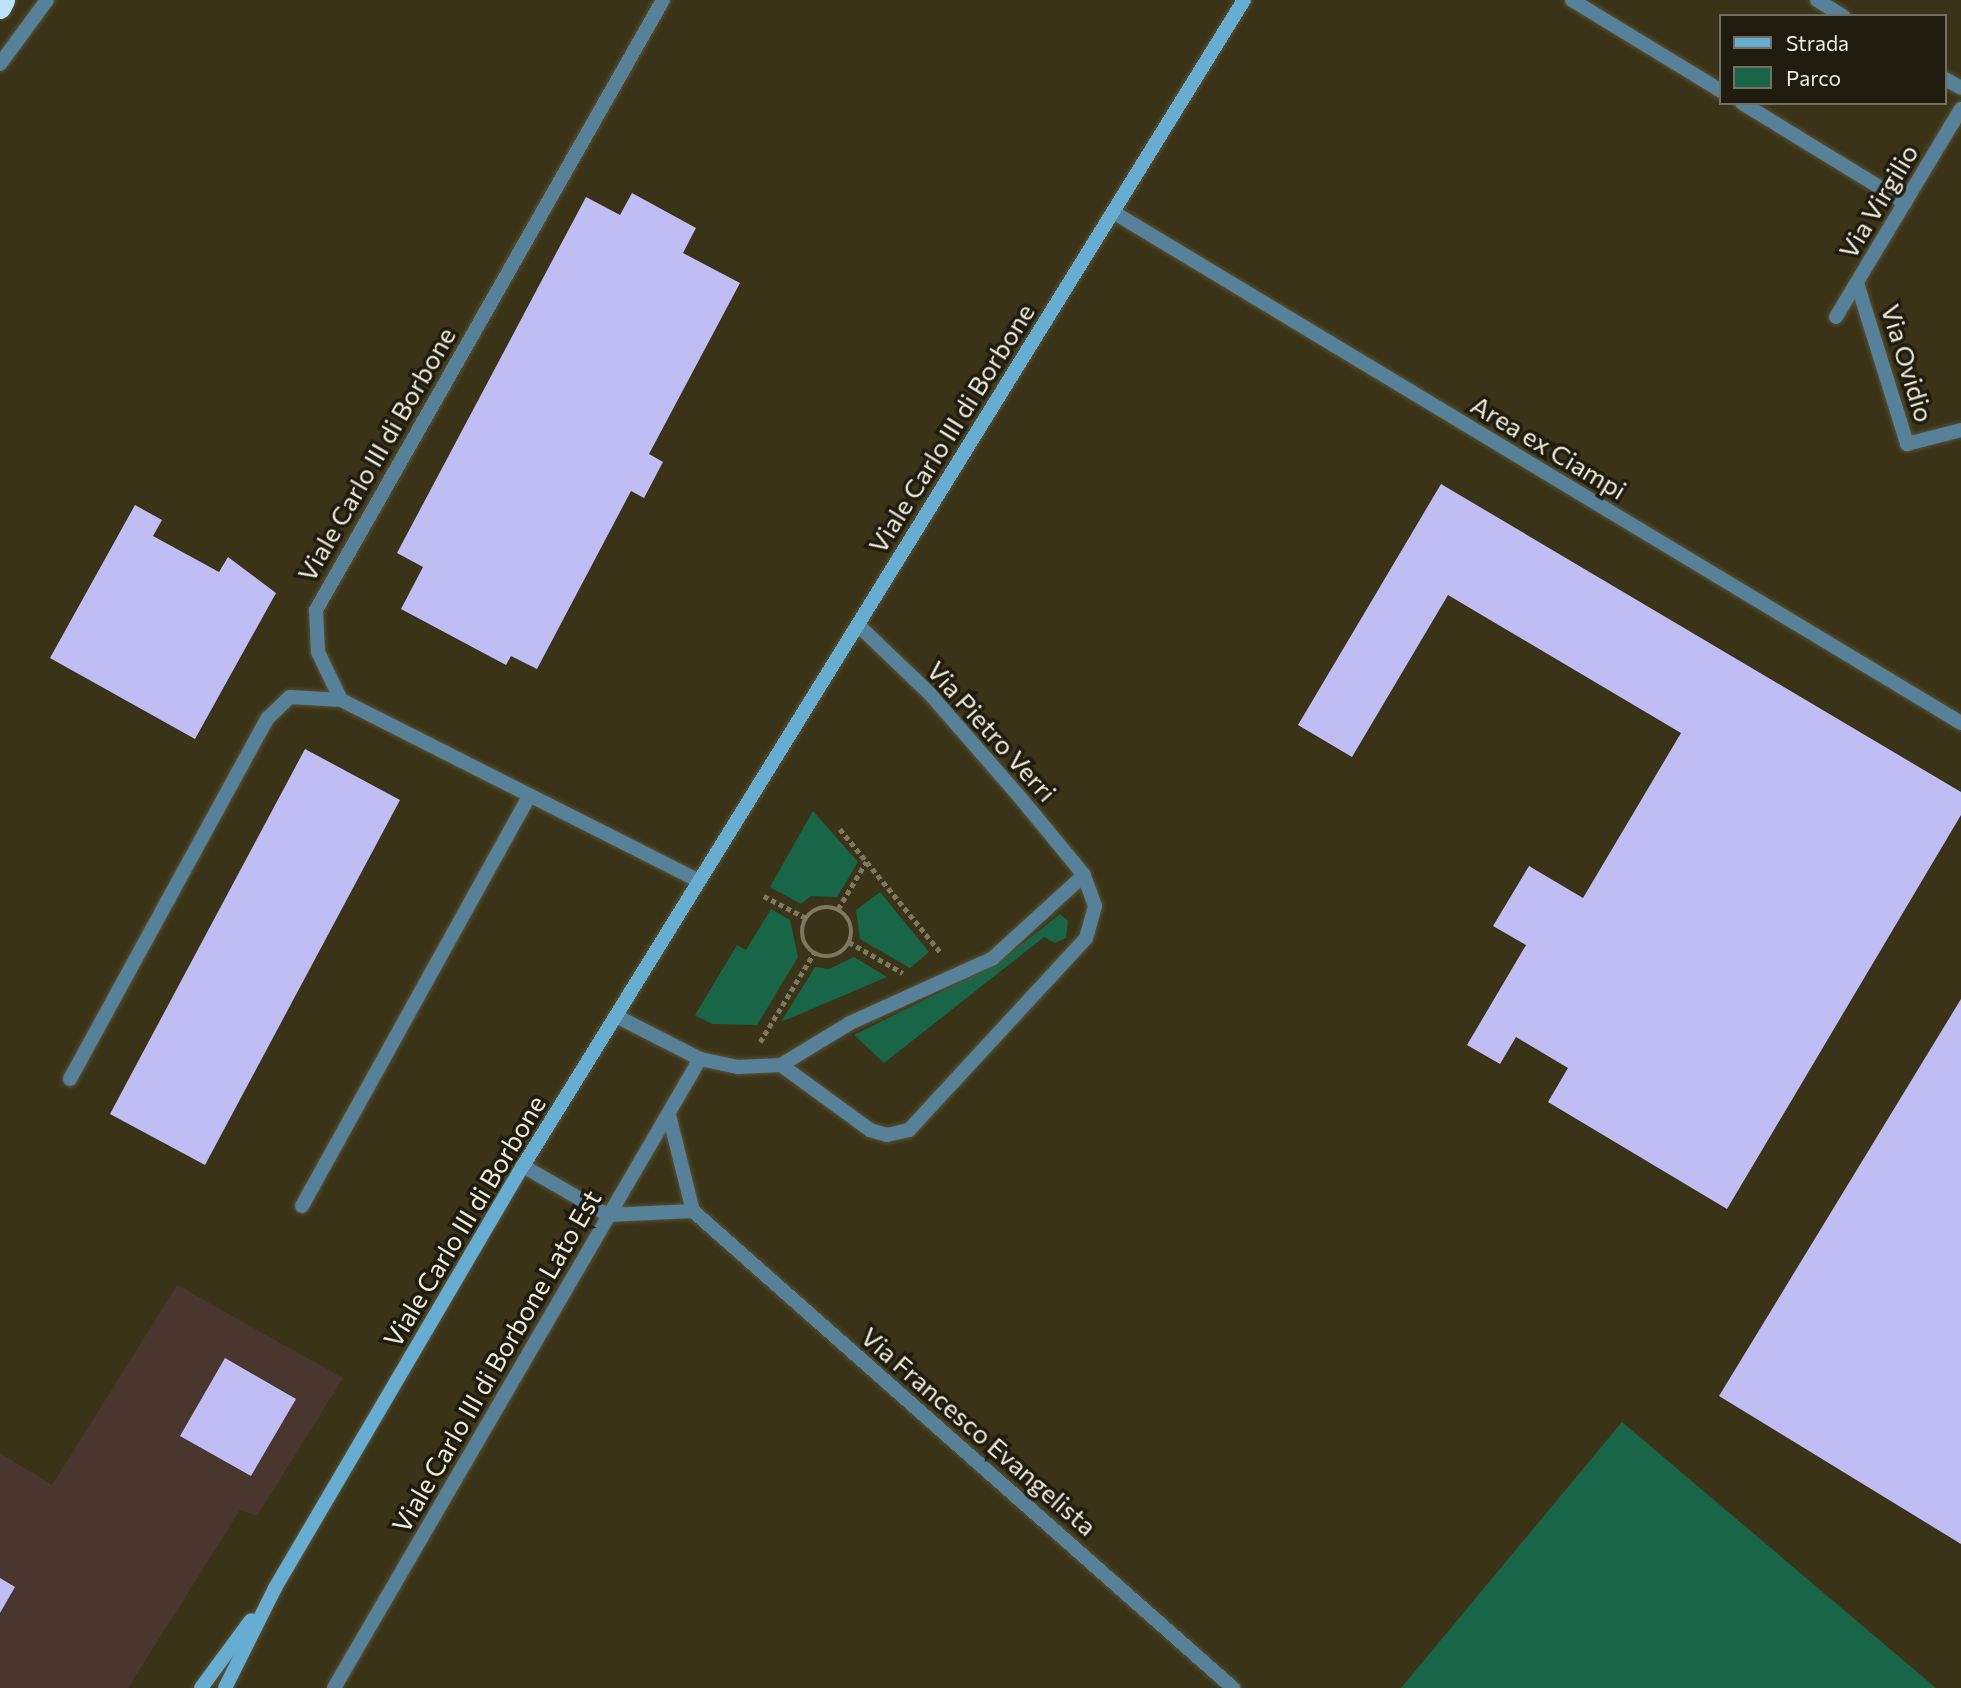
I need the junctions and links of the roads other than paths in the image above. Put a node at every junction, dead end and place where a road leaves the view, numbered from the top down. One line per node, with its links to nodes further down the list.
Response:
1 (4, 0): 7 (highway)
2 (47, 0): 9 (street)
3 (663, 0): 19 (street, Viale Carlo III di Borbone)
4 (1244, 0): 14 (main road, Viale Carlo III di Borbone)
5 (1572, 0): 10 (street)
6 (1817, 0): 8 (street)
7 (0, 8)
8 (1840, 14)
9 (0, 64)
10 (1720, 90)
11 (1745, 105): 13 (street)
12 (1961, 109): 13 (street, Via Virgilio)
13 (1905, 203): 15 (street, Via Virgilio)
14 (1113, 212): 18 (main road, Viale Carlo III di Borbone); 20 (street, Area ex Ciampi)
15 (1857, 283): 16 (street, Via Virgilio); 17 (street, Via Ovidio)
16 (1836, 317)
17 (1961, 430)
18 (858, 625): 22 (street, Via Pietro Verri); 23 (main road, Viale Carlo III di Borbone)
19 (341, 700): 21 (street); 27 (street)
20 (1961, 723)
21 (530, 796): 23 (street); 30 (street)
22 (1084, 875): 26 (street); 26 (street)
23 (699, 881): 24 (main road, Viale Carlo III di Borbone)
24 (616, 1016): 25 (street); 29 (main road, Viale Carlo III di Borbone)
25 (700, 1059): 26 (street); 28 (street, Viale Carlo III di Borbone Lato Est)
26 (781, 1065)
27 (70, 1079)
28 (669, 1115): 31 (street); 32 (street, Viale Carlo III di Borbone Lato Est)
29 (523, 1166): 32 (street); 33 (main road, Viale Carlo III di Borbone)
30 (302, 1206)
31 (693, 1211): 32 (street); 37 (street, Via Francesco Evangelista)
32 (608, 1215): 36 (street, Viale Carlo III di Borbone Lato Est)
33 (275, 1588): 34 (main road, Viale Carlo III di Borbone); 35 (main road, Viale Carlo III di Borbone)
34 (201, 1688)
35 (225, 1688)
36 (334, 1688)
37 (1233, 1688)

